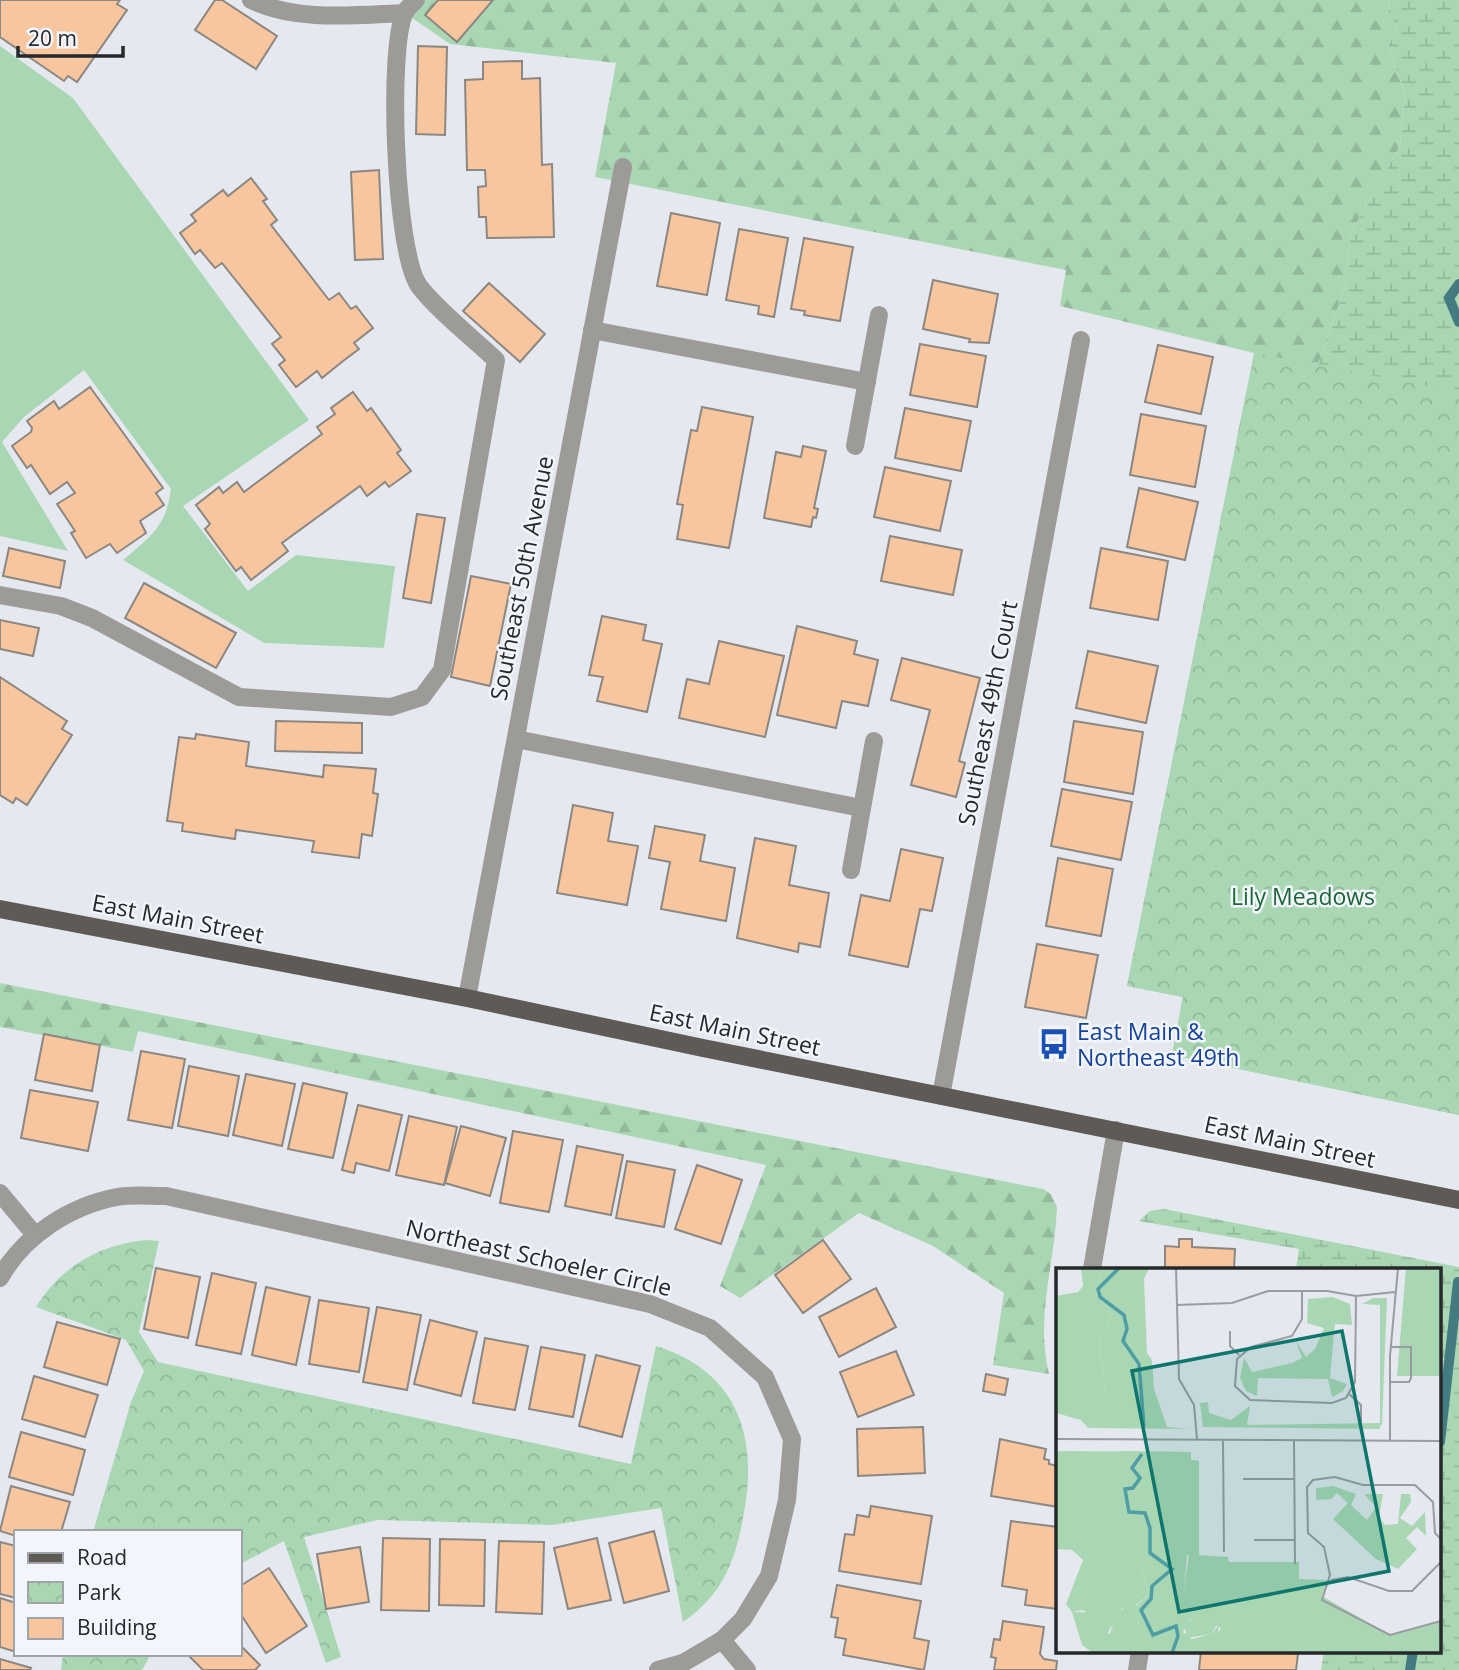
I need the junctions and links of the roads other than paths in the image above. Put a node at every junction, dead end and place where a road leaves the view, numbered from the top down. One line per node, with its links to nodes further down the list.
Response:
1 (251, 0): 2 (street)
2 (410, 6): 9 (street)
3 (623, 167): 5 (street, Southeast 50th Avenue)
4 (879, 315): 7 (street)
5 (592, 330): 7 (street); 10 (street, Southeast 50th Avenue)
6 (1081, 340): 16 (street, Southeast 49th Court)
7 (867, 382): 8 (street)
8 (855, 446)
9 (0, 595)
10 (516, 739): 12 (street); 15 (street, Southeast 50th Avenue)
11 (874, 741): 12 (street)
12 (860, 808): 13 (street)
13 (851, 870)
14 (0, 909): 15 (main road, East Main Street)
15 (467, 998): 16 (main road, East Main Street)
16 (941, 1096): 17 (main road, East Main Street)
17 (1116, 1130): 19 (main road, East Main Street); 21 (street)
18 (0, 1193): 20 (street)
19 (1459, 1200)
20 (36, 1235): 22 (street, Northeast Schoeler Circle); 23 (street, Northeast Schoeler Circle)
21 (1092, 1268)
22 (0, 1279)
23 (722, 1640): 25 (street, Northeast Schoeler Circle); 26 (street)
24 (1140, 1652): 27 (street)
25 (658, 1670)
26 (747, 1670)
27 (1137, 1670)

